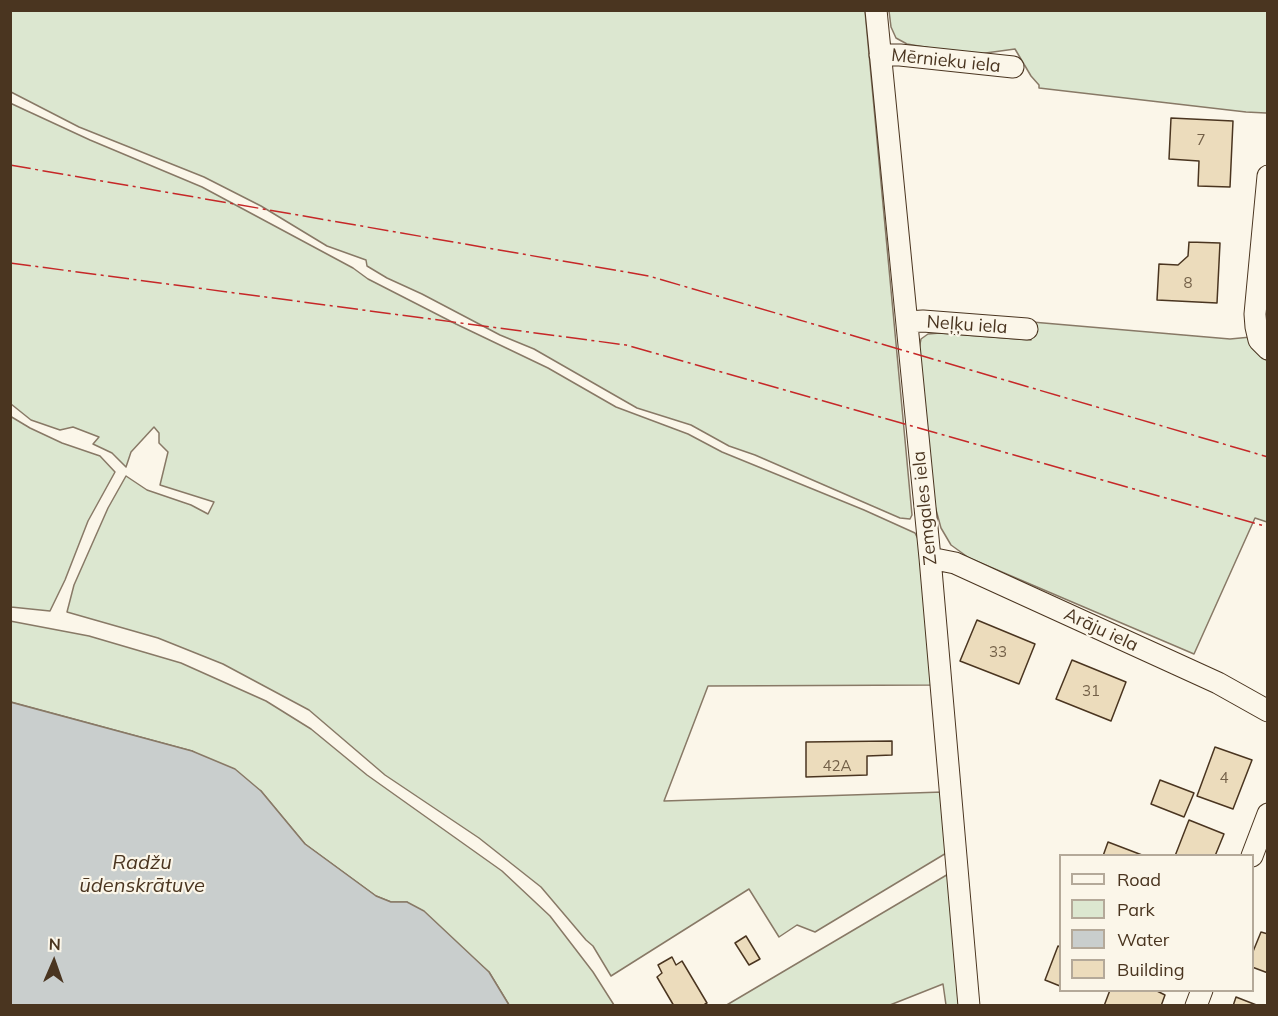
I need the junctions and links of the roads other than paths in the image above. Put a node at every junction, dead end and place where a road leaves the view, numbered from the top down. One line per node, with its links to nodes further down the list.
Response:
1 (876, 10): 2 (street, Zemgales iela)
2 (880, 55): 3 (street, Mērnieku iela); 5 (street, Zemgales iela)
3 (1013, 67)
4 (1268, 176): 7 (street)
5 (907, 322): 6 (street, Neļķu iela); 8 (street, Zemgales iela)
6 (1027, 330)
7 (1268, 349)
8 (930, 558): 9 (street, Arāju iela); 12 (street, Zemgales iela)
9 (1268, 711)
10 (1268, 814): 11 (street)
11 (1252, 854)
12 (969, 1005)

